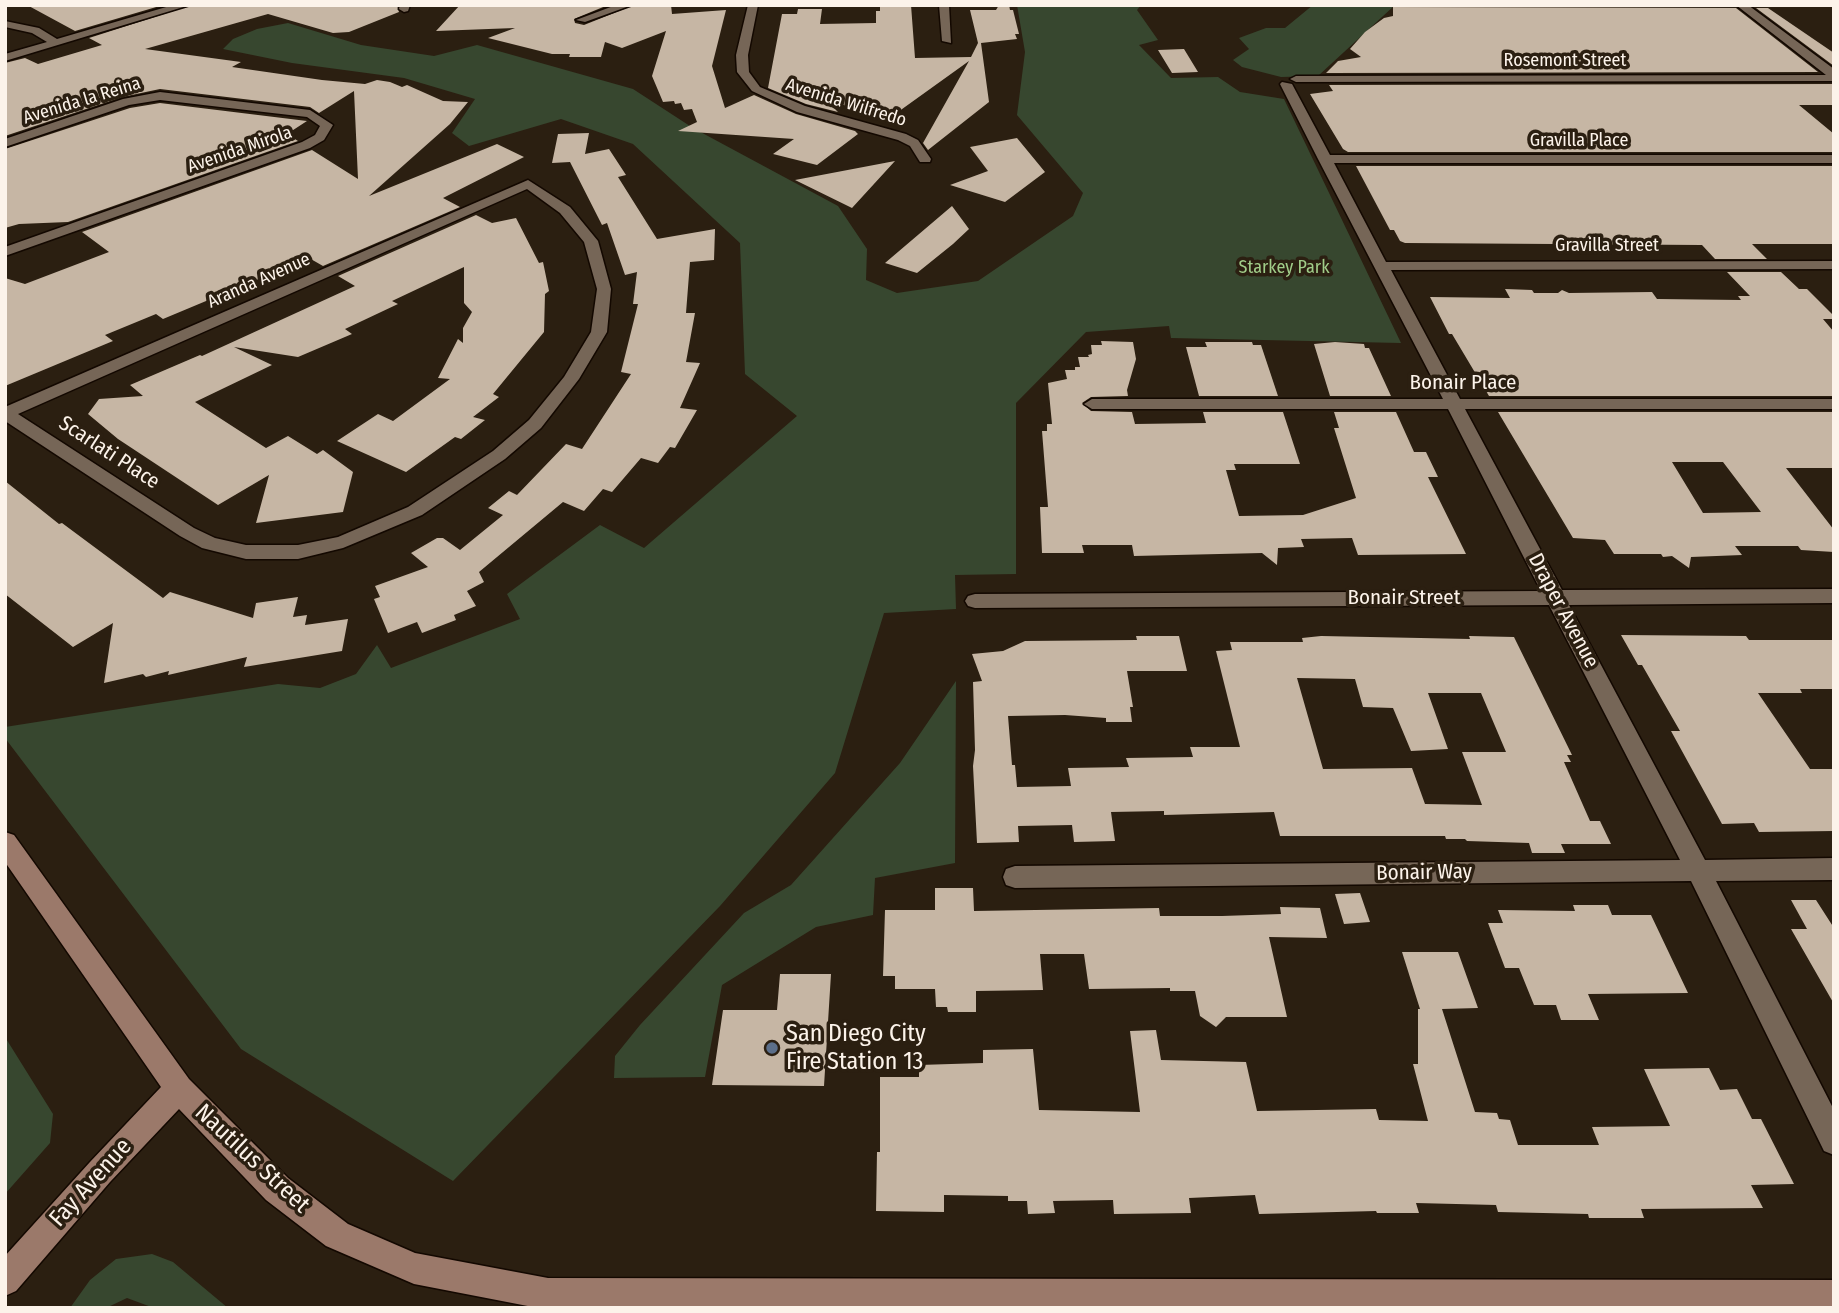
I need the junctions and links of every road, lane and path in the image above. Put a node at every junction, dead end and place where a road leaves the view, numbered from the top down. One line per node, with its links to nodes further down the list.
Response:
1 (185, 5): 9 (street)
2 (627, 5): 6 (street)
3 (753, 5): 15 (street, Avenida Wilfredo)
4 (944, 5): 8 (street)
5 (1741, 5): 11 (street)
6 (582, 20)
7 (5, 24): 9 (street)
8 (947, 41)
9 (54, 44): 10 (street)
10 (5, 58)
11 (1834, 76): 12 (street, Rosemont Street)
12 (1291, 81): 16 (street, Draper Avenue)
13 (170, 95): 14 (street, Avenida la Reina); 19 (street, Avenida Mirola)
14 (5, 143)
15 (925, 159)
16 (1324, 159): 17 (street, Gravilla Place); 21 (street, Draper Avenue)
17 (1834, 159)
18 (528, 184): 25 (street, Aranda Avenue); 25 (street, Scarlati Place)
19 (5, 252)
20 (1834, 265): 21 (street, Gravilla Street)
21 (1381, 266): 24 (street, Draper Avenue)
22 (1092, 404): 24 (street, Bonair Place)
23 (1834, 404): 24 (street, Bonair Place)
24 (1452, 406): 27 (street, Draper Avenue)
25 (5, 413)
26 (1834, 596): 27 (street, Bonair Street)
27 (1555, 597): 28 (street, Bonair Street); 31 (street, Draper Avenue)
28 (975, 601)
29 (5, 842): 33 (main road, Nautilus Street)
30 (1834, 869): 31 (street, Bonair Way)
31 (1699, 870): 32 (street, Bonair Way); 34 (street, Draper Avenue)
32 (1015, 877)
33 (179, 1089): 35 (main road, Fay Avenue); 36 (main road, Nautilus Street)
34 (1834, 1141)
35 (5, 1280)
36 (1834, 1296)

